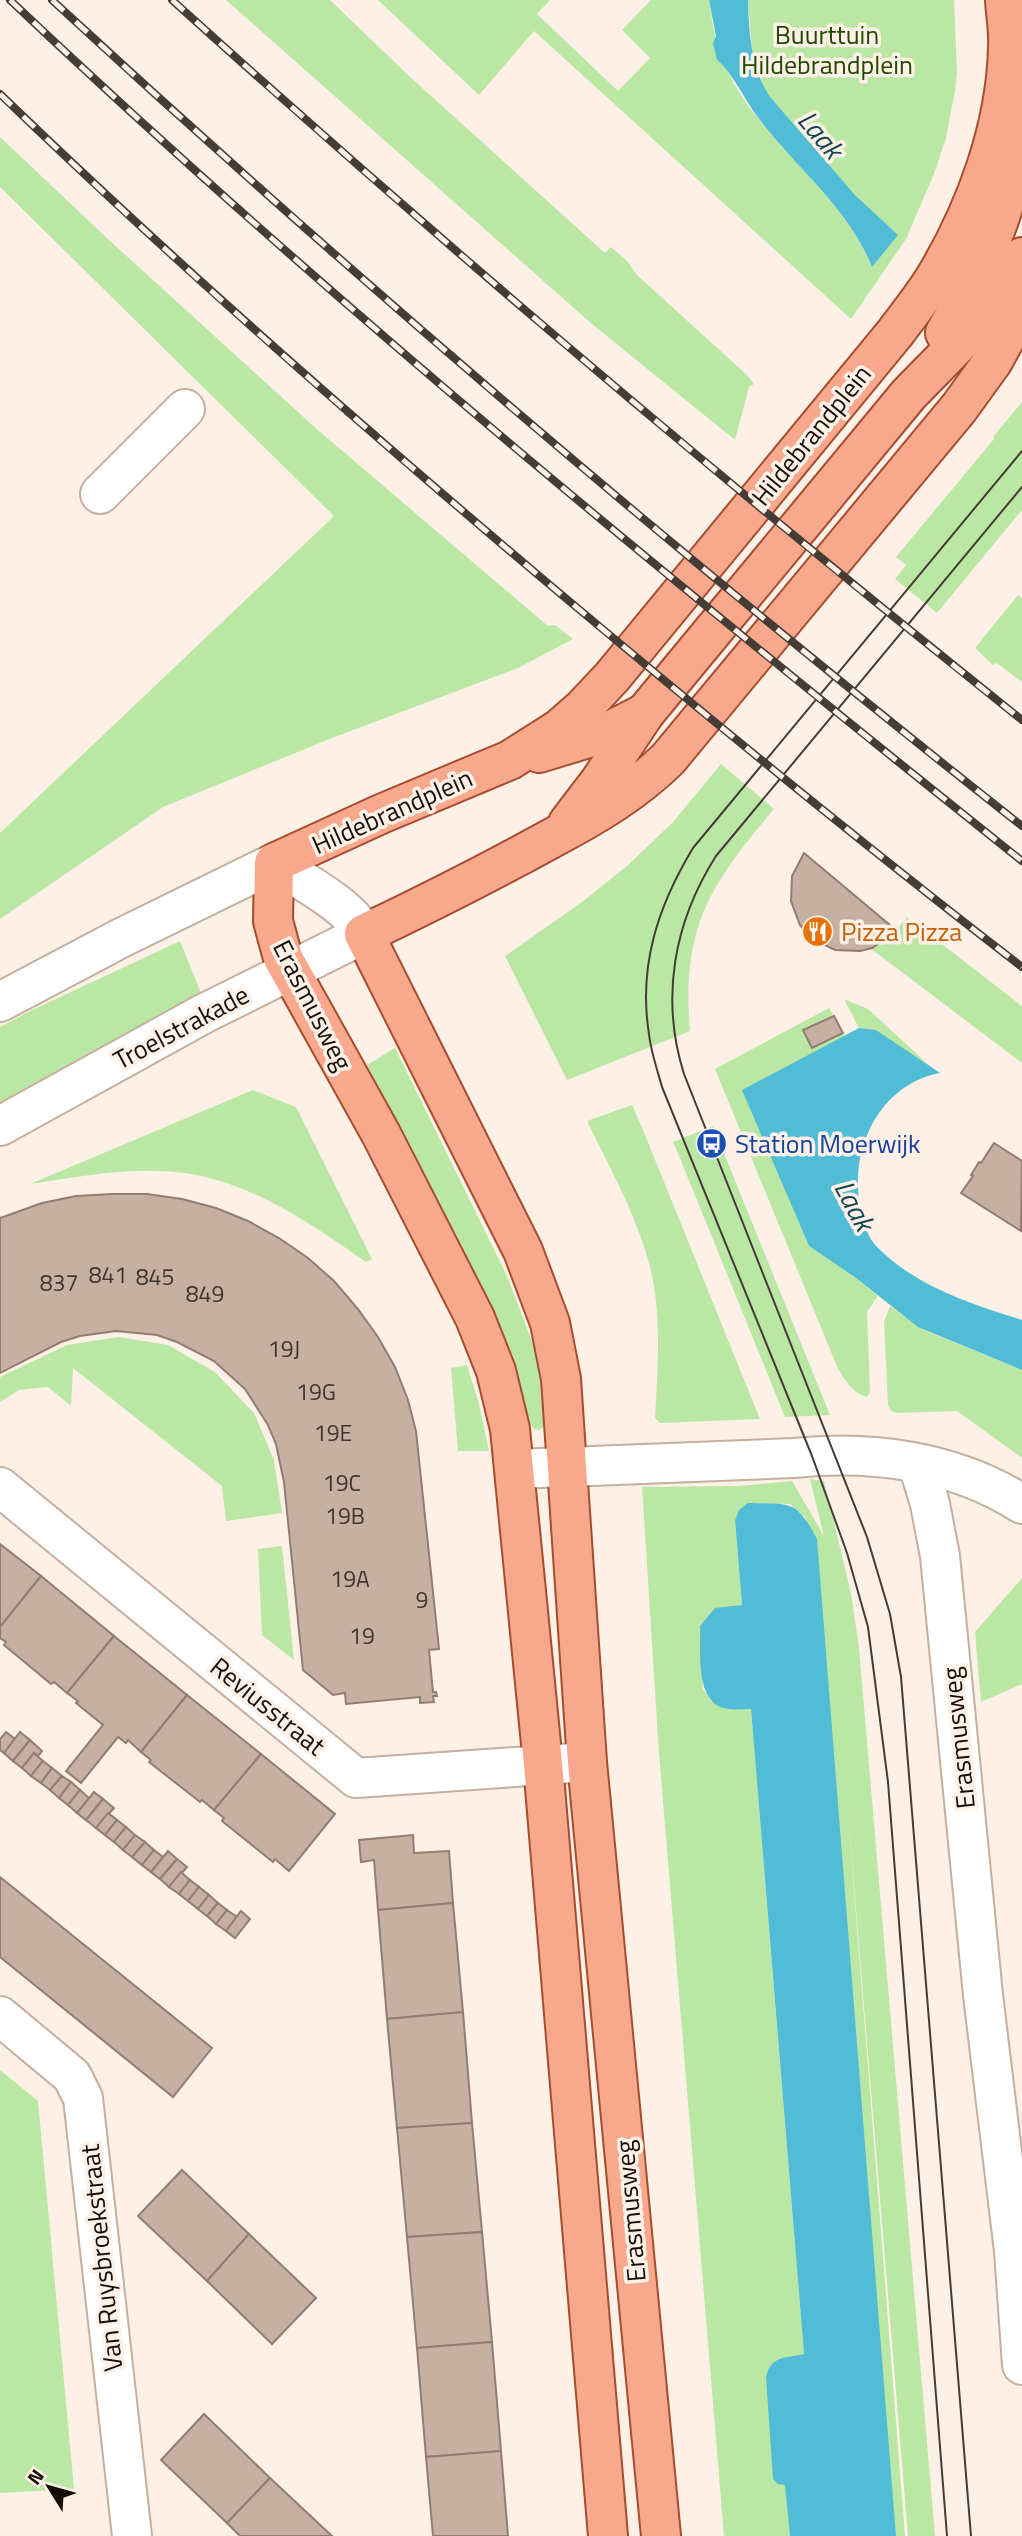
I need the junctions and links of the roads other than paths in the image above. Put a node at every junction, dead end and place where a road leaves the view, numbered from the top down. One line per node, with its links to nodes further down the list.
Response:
1 (1005, 0): 2 (main road, Hildebrandplein)
2 (1008, 48): 5 (main road, Hildebrandplein); 9 (main road, Hildebrandplein)
3 (1022, 257): 5 (main road, Hildebrandplein)
4 (1022, 308): 10 (main road, Hildebrandplein)
5 (909, 394): 8 (main road, Hildebrandplein)
6 (185, 409): 7 (street)
7 (100, 494)
8 (645, 713): 9 (main road, Hildebrandplein); 10 (main road, Hildebrandplein)
9 (510, 760): 11 (main road, Hildebrandplein)
10 (554, 837): 12 (main road, Hildebrandplein)
11 (274, 863): 12 (street, Erasmusweg); 13 (main road, Erasmusweg); 14 (street)
12 (364, 934): 13 (street, Troelstrakade); 17 (main road, Erasmusweg)
13 (290, 971): 15 (street, Troelstrakade); 18 (main road, Erasmusweg)
14 (0, 1002)
15 (0, 1126)
16 (918, 1464): 17 (street); 20 (street); 24 (street, Erasmusweg)
17 (567, 1468): 18 (street); 21 (main road, Erasmusweg)
18 (515, 1469): 22 (main road, Erasmusweg)
19 (0, 1487): 22 (street, Reviusstraat)
20 (1022, 1504)
21 (587, 1762): 22 (street, Reviusstraat); 27 (main road, Erasmusweg)
22 (543, 1764): 26 (main road, Erasmusweg)
23 (0, 2016): 25 (street, Van Ruysbroekstraat)
24 (1022, 2365)
25 (132, 2536)
26 (608, 2536)
27 (661, 2536)

